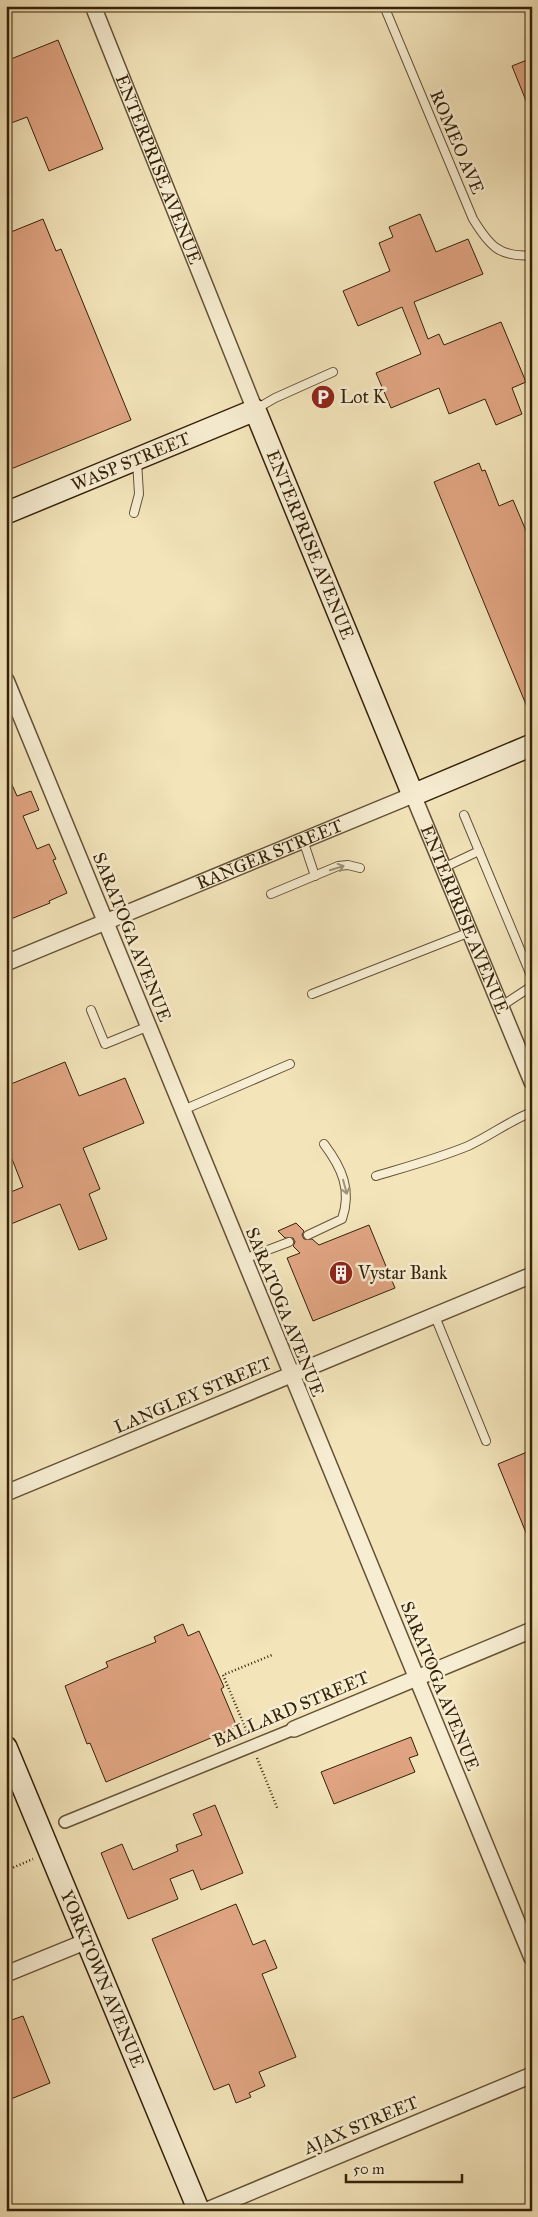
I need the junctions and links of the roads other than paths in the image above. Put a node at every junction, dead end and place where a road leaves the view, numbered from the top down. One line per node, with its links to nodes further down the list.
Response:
1 (92, 6): 5 (street, ENTERPRISE AVENUE)
2 (384, 6): 3 (lane, ROMEO AVE)
3 (532, 255)
4 (333, 372): 5 (lane)
5 (255, 410): 6 (main road, WASP STREET); 11 (main road, ENTERPRISE AVENUE)
6 (137, 459): 7 (main road, WASP STREET); 8 (lane)
7 (6, 513)
8 (134, 513)
9 (6, 680): 19 (street, SARATOGA AVENUE)
10 (532, 745): 11 (main road, RANGER STREET)
11 (413, 795): 13 (street, RANGER STREET); 16 (street, ENTERPRISE AVENUE)
12 (464, 815): 14 (lane)
13 (303, 840): 17 (lane); 19 (street, RANGER STREET)
14 (479, 851): 16 (lane); 22 (lane)
15 (360, 868): 17 (lane, one-way to 15)
16 (443, 868): 20 (street, ENTERPRISE AVENUE)
17 (315, 876): 18 (lane)
18 (271, 894)
19 (106, 922): 21 (street, RANGER STREET); 27 (street, SARATOGA AVENUE)
20 (470, 932): 24 (lane); 25 (street, ENTERPRISE AVENUE)
21 (6, 963)
22 (532, 978)
23 (532, 986): 25 (lane)
24 (312, 994)
25 (500, 1007): 29 (street, ENTERPRISE AVENUE)
26 (91, 1010): 27 (lane)
27 (149, 1026): 30 (street, SARATOGA AVENUE)
28 (290, 1064): 30 (lane)
29 (532, 1082)
30 (182, 1110): 36 (street, SARATOGA AVENUE)
31 (532, 1112): 33 (lane)
32 (324, 1144): 34 (lane, one-way to 34)
33 (376, 1176)
34 (308, 1235)
35 (289, 1242): 36 (lane)
36 (244, 1259): 39 (street, SARATOGA AVENUE)
37 (532, 1275): 38 (street, LANGLEY STREET)
38 (434, 1314): 39 (street, LANGLEY STREET); 40 (lane)
39 (291, 1374): 41 (street, LANGLEY STREET); 43 (street, SARATOGA AVENUE)
40 (486, 1441)
41 (6, 1493)
42 (532, 1630): 43 (street, BALLARD STREET)
43 (416, 1677): 44 (street, BALLARD STREET); 48 (street, SARATOGA AVENUE)
44 (294, 1728): 46 (street, BALLARD STREET)
45 (6, 1747): 47 (main road, YORKTOWN AVENUE)
46 (65, 1822)
47 (87, 1941): 49 (street); 51 (main road, YORKTOWN AVENUE)
48 (532, 1958)
49 (6, 1974)
50 (532, 2075): 52 (street, AJAX STREET)
51 (199, 2211)
52 (205, 2211)

